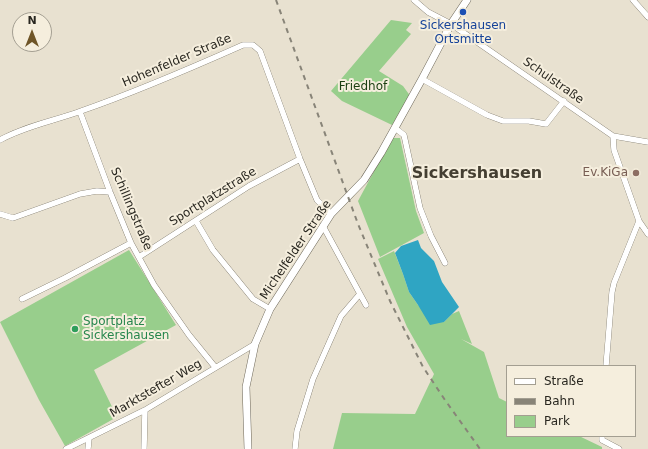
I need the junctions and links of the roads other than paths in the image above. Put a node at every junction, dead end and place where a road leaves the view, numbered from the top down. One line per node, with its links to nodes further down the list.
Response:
1 (414, 0): 5 (street, Schulstraße)
2 (467, 0): 5 (street, Michelfelder Straße)
3 (633, 0): 4 (street)
4 (648, 17)
5 (451, 24): 6 (street, Michelfelder Straße); 7 (street, Schulstraße)
6 (422, 79): 7 (street); 9 (street, Michelfelder Straße)
7 (564, 102): 10 (street, Schulstraße)
8 (80, 112): 11 (street, Hohenfelder Straße); 13 (street, Hohenfelder Straße); 14 (street, Schillingstraße)
9 (396, 128): 16 (street, Michelfelder Straße); 23 (street)
10 (612, 136): 12 (street, Schulstraße); 18 (street)
11 (0, 140)
12 (648, 142)
13 (300, 159): 16 (street, Hohenfelder Straße); 17 (street, Sportplatzstraße)
14 (110, 192): 15 (street); 21 (street, Schillingstraße)
15 (0, 214)
16 (331, 214): 19 (street, Michelfelder Straße)
17 (196, 221): 22 (street, Sportplatzstraße); 27 (street)
18 (638, 221): 20 (street); 29 (street)
19 (323, 226): 24 (street); 27 (street, Michelfelder Straße)
20 (648, 234)
21 (131, 243): 22 (street, Schillingstraße); 25 (street)
22 (139, 257): 30 (street, Schillingstraße)
23 (446, 263)
24 (360, 295): 26 (street); 38 (street)
25 (22, 299)
26 (366, 305)
27 (270, 309): 28 (street, Michelfelder Straße)
28 (254, 344): 30 (street, Marktstefter Weg); 37 (street, Michelfelder Straße)
29 (606, 365)
30 (215, 367): 31 (street, Marktstefter Weg)
31 (145, 410): 33 (street, Marktstefter Weg); 36 (street)
32 (602, 437): 39 (street)
33 (88, 438): 34 (street, Marktstefter Weg); 35 (street)
34 (66, 449)
35 (88, 449)
36 (144, 449)
37 (248, 449)
38 (295, 449)
39 (619, 449)

